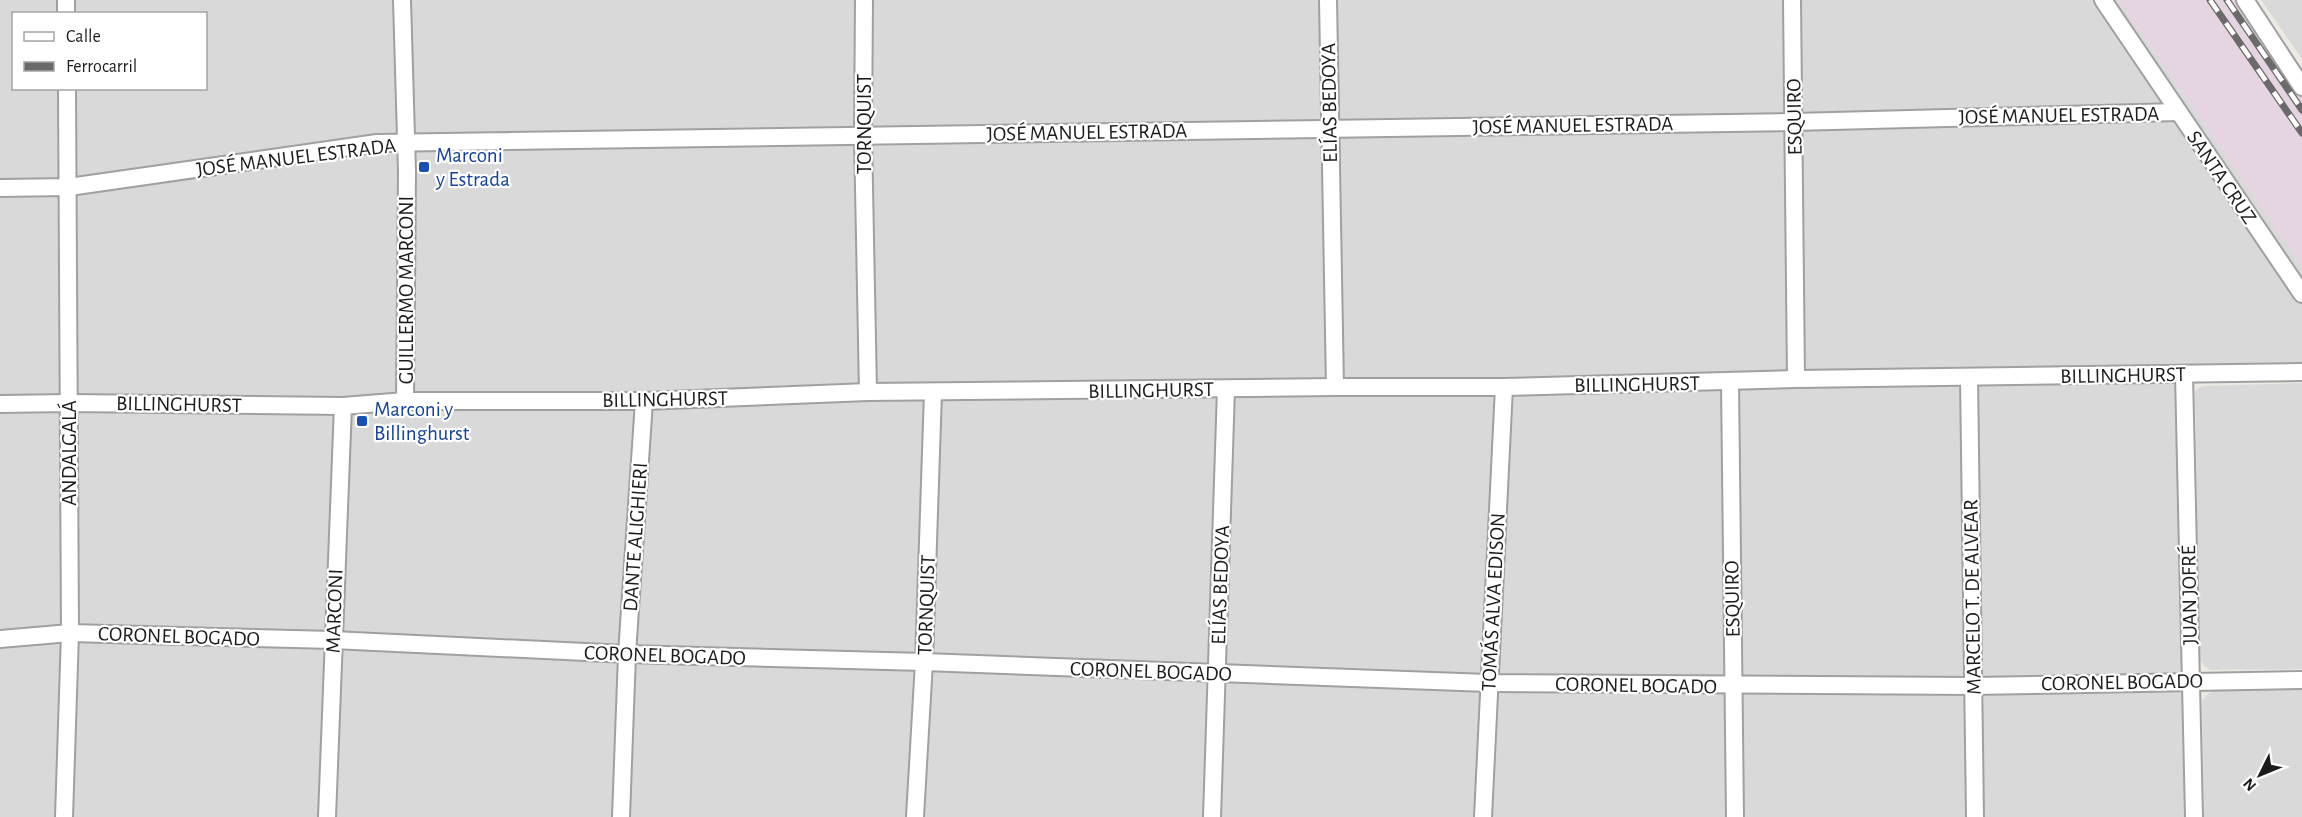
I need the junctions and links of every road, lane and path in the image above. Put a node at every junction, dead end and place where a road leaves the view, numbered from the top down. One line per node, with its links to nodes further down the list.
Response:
1 (402, 0): 13 (street, GUILLERMO MARCONI)
2 (864, 0): 12 (street, TORNQUIST)
3 (1328, 0): 11 (street, ELÍAS BEDOYA)
4 (1792, 0): 10 (street, ESQUIRO)
5 (2103, 0): 9 (street, SANTA CRUZ)
6 (2247, 1): 7 (street)
7 (2302, 87)
8 (68, 90): 14 (street, ANDALGALÁ)
9 (2178, 112): 10 (street, JOSÉ MANUEL ESTRADA); 16 (street, SANTA CRUZ)
10 (1794, 122): 11 (street, JOSÉ MANUEL ESTRADA); 20 (street, ESQUIRO)
11 (1329, 128): 12 (street, JOSÉ MANUEL ESTRADA); 22 (street, ELÍAS BEDOYA)
12 (863, 136): 13 (street, JOSÉ MANUEL ESTRADA); 25 (street, TORNQUIST)
13 (406, 144): 14 (street, JOSÉ MANUEL ESTRADA); 27 (street, GUILLERMO MARCONI)
14 (69, 187): 15 (street, JOSÉ MANUEL ESTRADA); 29 (street, ANDALGALÁ)
15 (0, 188)
16 (2302, 294)
17 (2302, 372): 18 (street, BILLINGHURST)
18 (2184, 374): 19 (street, BILLINGHURST); 39 (street, JUAN JOFRÉ)
19 (1968, 377): 20 (street, BILLINGHURST); 42 (street, MARCELO T. DE ALVEAR)
20 (1796, 379): 21 (street, BILLINGHURST)
21 (1730, 382): 23 (street, BILLINGHURST); 41 (street, ESQUIRO)
22 (1335, 387): 23 (street, BILLINGHURST); 24 (street, BILLINGHURST)
23 (1504, 387): 40 (street, TOMÁS ALVA EDISON)
24 (1226, 389): 26 (street, BILLINGHURST); 37 (street, ELÍAS BEDOYA)
25 (868, 392): 26 (street, BILLINGHURST); 28 (street, BILLINGHURST)
26 (933, 392): 36 (street, TORNQUIST)
27 (405, 401): 28 (street, BILLINGHURST); 31 (street, BILLINGHURST)
28 (644, 401): 35 (street, DANTE ALIGHIERI)
29 (69, 403): 30 (street, BILLINGHURST); 31 (street, BILLINGHURST); 32 (street, ANDALGALÁ)
30 (0, 404)
31 (343, 406): 34 (street, MARCONI)
32 (69, 633): 33 (street, CORONEL BOGADO); 34 (street, CORONEL BOGADO); 43 (street, ANDALGALÁ)
33 (0, 639)
34 (333, 640): 35 (street, CORONEL BOGADO); 44 (street, MARCONI)
35 (627, 654): 36 (street, CORONEL BOGADO); 45 (street, DANTE ALIGHIERI)
36 (924, 662): 37 (street, CORONEL BOGADO); 46 (street, TORNQUIST)
37 (1218, 673): 40 (street, CORONEL BOGADO); 47 (street, ELÍAS BEDOYA)
38 (2302, 680): 39 (street, CORONEL BOGADO)
39 (2191, 681): 42 (street, CORONEL BOGADO); 51 (street, JUAN JOFRÉ)
40 (1488, 683): 41 (street, CORONEL BOGADO); 48 (street, TOMÁS ALVA EDISON)
41 (1733, 686): 42 (street, CORONEL BOGADO); 49 (street, ESQUIRO)
42 (1973, 686): 50 (street, MARCELO T. DE ALVEAR)
43 (64, 817)
44 (327, 817)
45 (621, 817)
46 (915, 817)
47 (1212, 817)
48 (1484, 817)
49 (1735, 817)
50 (1975, 817)
51 (2194, 817)

